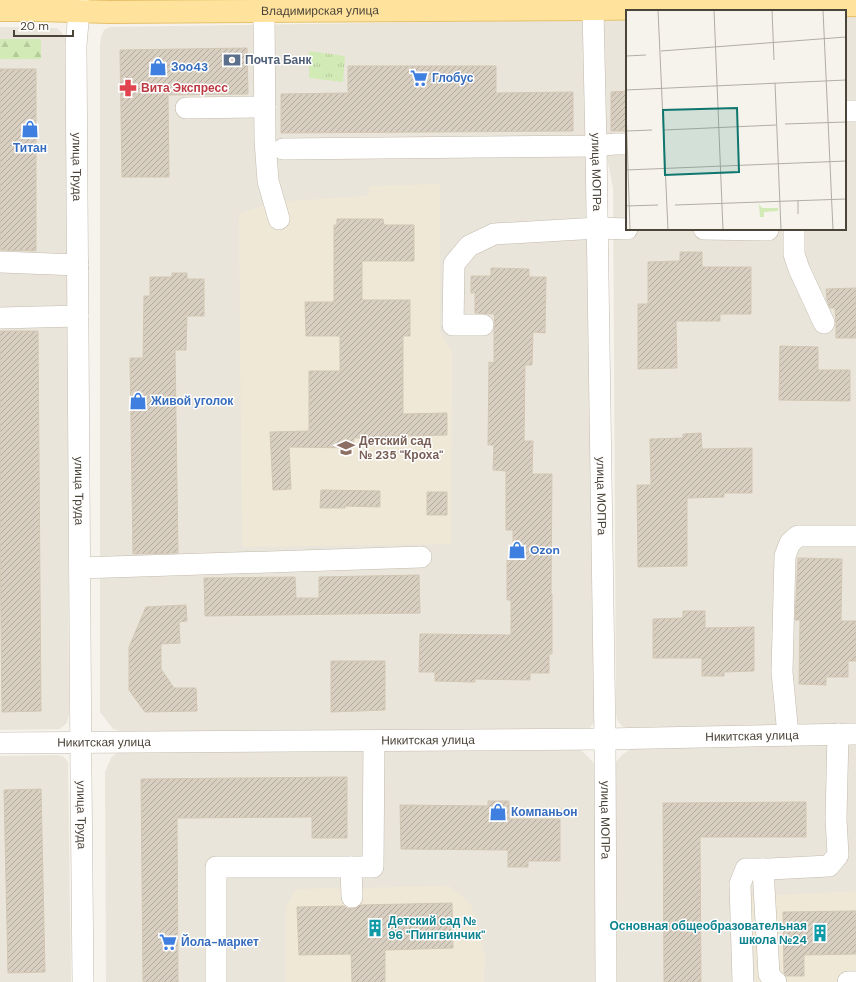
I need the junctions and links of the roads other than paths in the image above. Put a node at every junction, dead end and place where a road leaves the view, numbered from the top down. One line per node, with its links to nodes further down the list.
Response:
1 (757, 3): 2 (main road, Владимирская улица); 7 (main road, Владимирская улица)
2 (724, 4): 6 (main road, Владимирская улица)
3 (78, 5): 8 (main road, Владимирская улица); 9 (main road, Владимирская улица); 20 (street, улица Труда)
4 (353, 5): 6 (main road, Владимирская улица); 9 (main road, Владимирская улица)
5 (856, 5): 7 (main road, Владимирская улица)
6 (592, 9): 13 (street, улица МОПРа)
7 (797, 9)
8 (0, 10)
9 (264, 11): 10 (street)
10 (265, 107): 11 (street); 15 (street)
11 (186, 108)
12 (626, 144): 13 (street)
13 (596, 146): 14 (street); 16 (street, улица МОПРа)
14 (283, 149)
15 (279, 218)
16 (598, 228): 17 (street); 24 (street); 30 (street, улица МОПРа)
17 (626, 228)
18 (794, 230): 23 (street)
19 (0, 262): 20 (street)
20 (78, 266): 21 (street, улица Труда)
21 (78, 316): 22 (street); 27 (street, улица Труда)
22 (0, 318)
23 (824, 323)
24 (483, 325)
25 (856, 536): 29 (street)
26 (421, 557): 27 (street)
27 (80, 568): 33 (street, улица Труда)
28 (847, 734): 29 (street, Никитская улица); 35 (street)
29 (788, 735): 30 (street, Никитская улица)
30 (605, 739): 31 (street, Никитская улица); 39 (street, улица МОПРа)
31 (374, 741): 33 (street, Никитская улица); 34 (street)
32 (0, 743): 33 (street, Никитская улица)
33 (80, 743): 37 (street, улица Труда)
34 (351, 867): 36 (street); 38 (street)
35 (763, 869): 40 (street); 41 (street)
36 (352, 897)
37 (83, 982)
38 (216, 982)
39 (606, 982)
40 (743, 982)
41 (776, 982)
42 (848, 982): 43 (street)
43 (856, 982)

